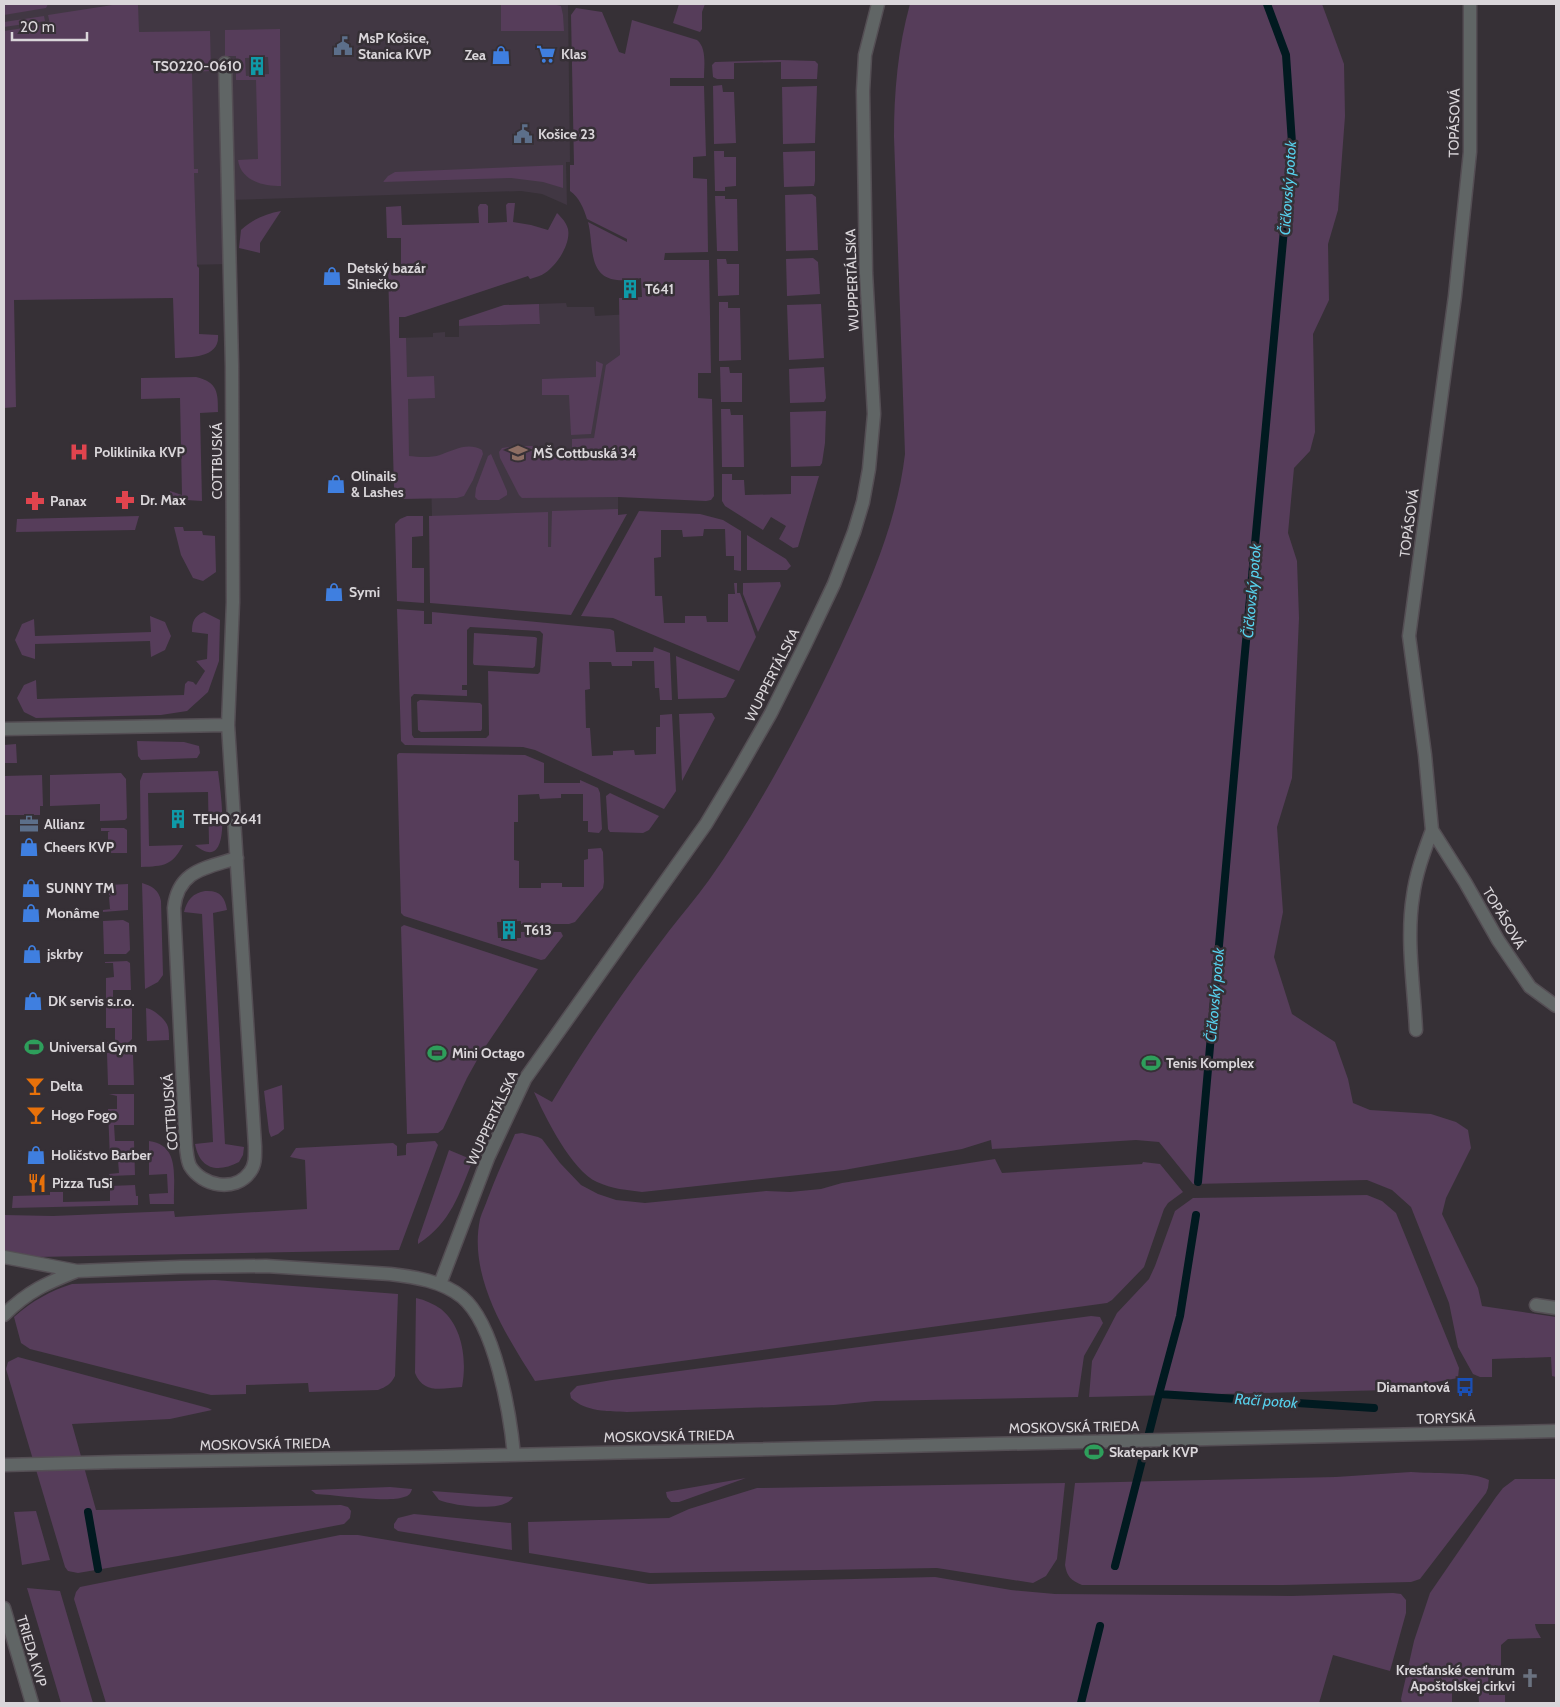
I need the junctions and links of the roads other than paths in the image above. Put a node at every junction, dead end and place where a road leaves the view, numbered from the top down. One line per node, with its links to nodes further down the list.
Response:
1 (878, 4): 12 (street, WUPPERTÁLSKA)
2 (1470, 4): 6 (street, TOPÁSOVÁ)
3 (225, 63): 4 (street, COTTBUSKÁ)
4 (228, 725): 5 (street); 7 (street, COTTBUSKÁ)
5 (4, 729)
6 (1432, 830): 8 (street, TOPÁSOVÁ); 9 (street)
7 (237, 858): 7 (street, COTTBUSKÁ)
8 (1556, 1006)
9 (1416, 1030)
10 (4, 1257): 11 (street)
11 (77, 1271): 12 (street); 15 (street)
12 (440, 1284): 18 (street)
13 (1536, 1305): 14 (street)
14 (1556, 1308)
15 (4, 1315)
16 (1556, 1431): 17 (street, TORYSKÁ)
17 (1336, 1436): 18 (street, MOSKOVSKÁ TRIEDA)
18 (514, 1455): 19 (street, MOSKOVSKÁ TRIEDA)
19 (4, 1465)
20 (4, 1608): 21 (street, TRIEDA KVP)
21 (32, 1703)

